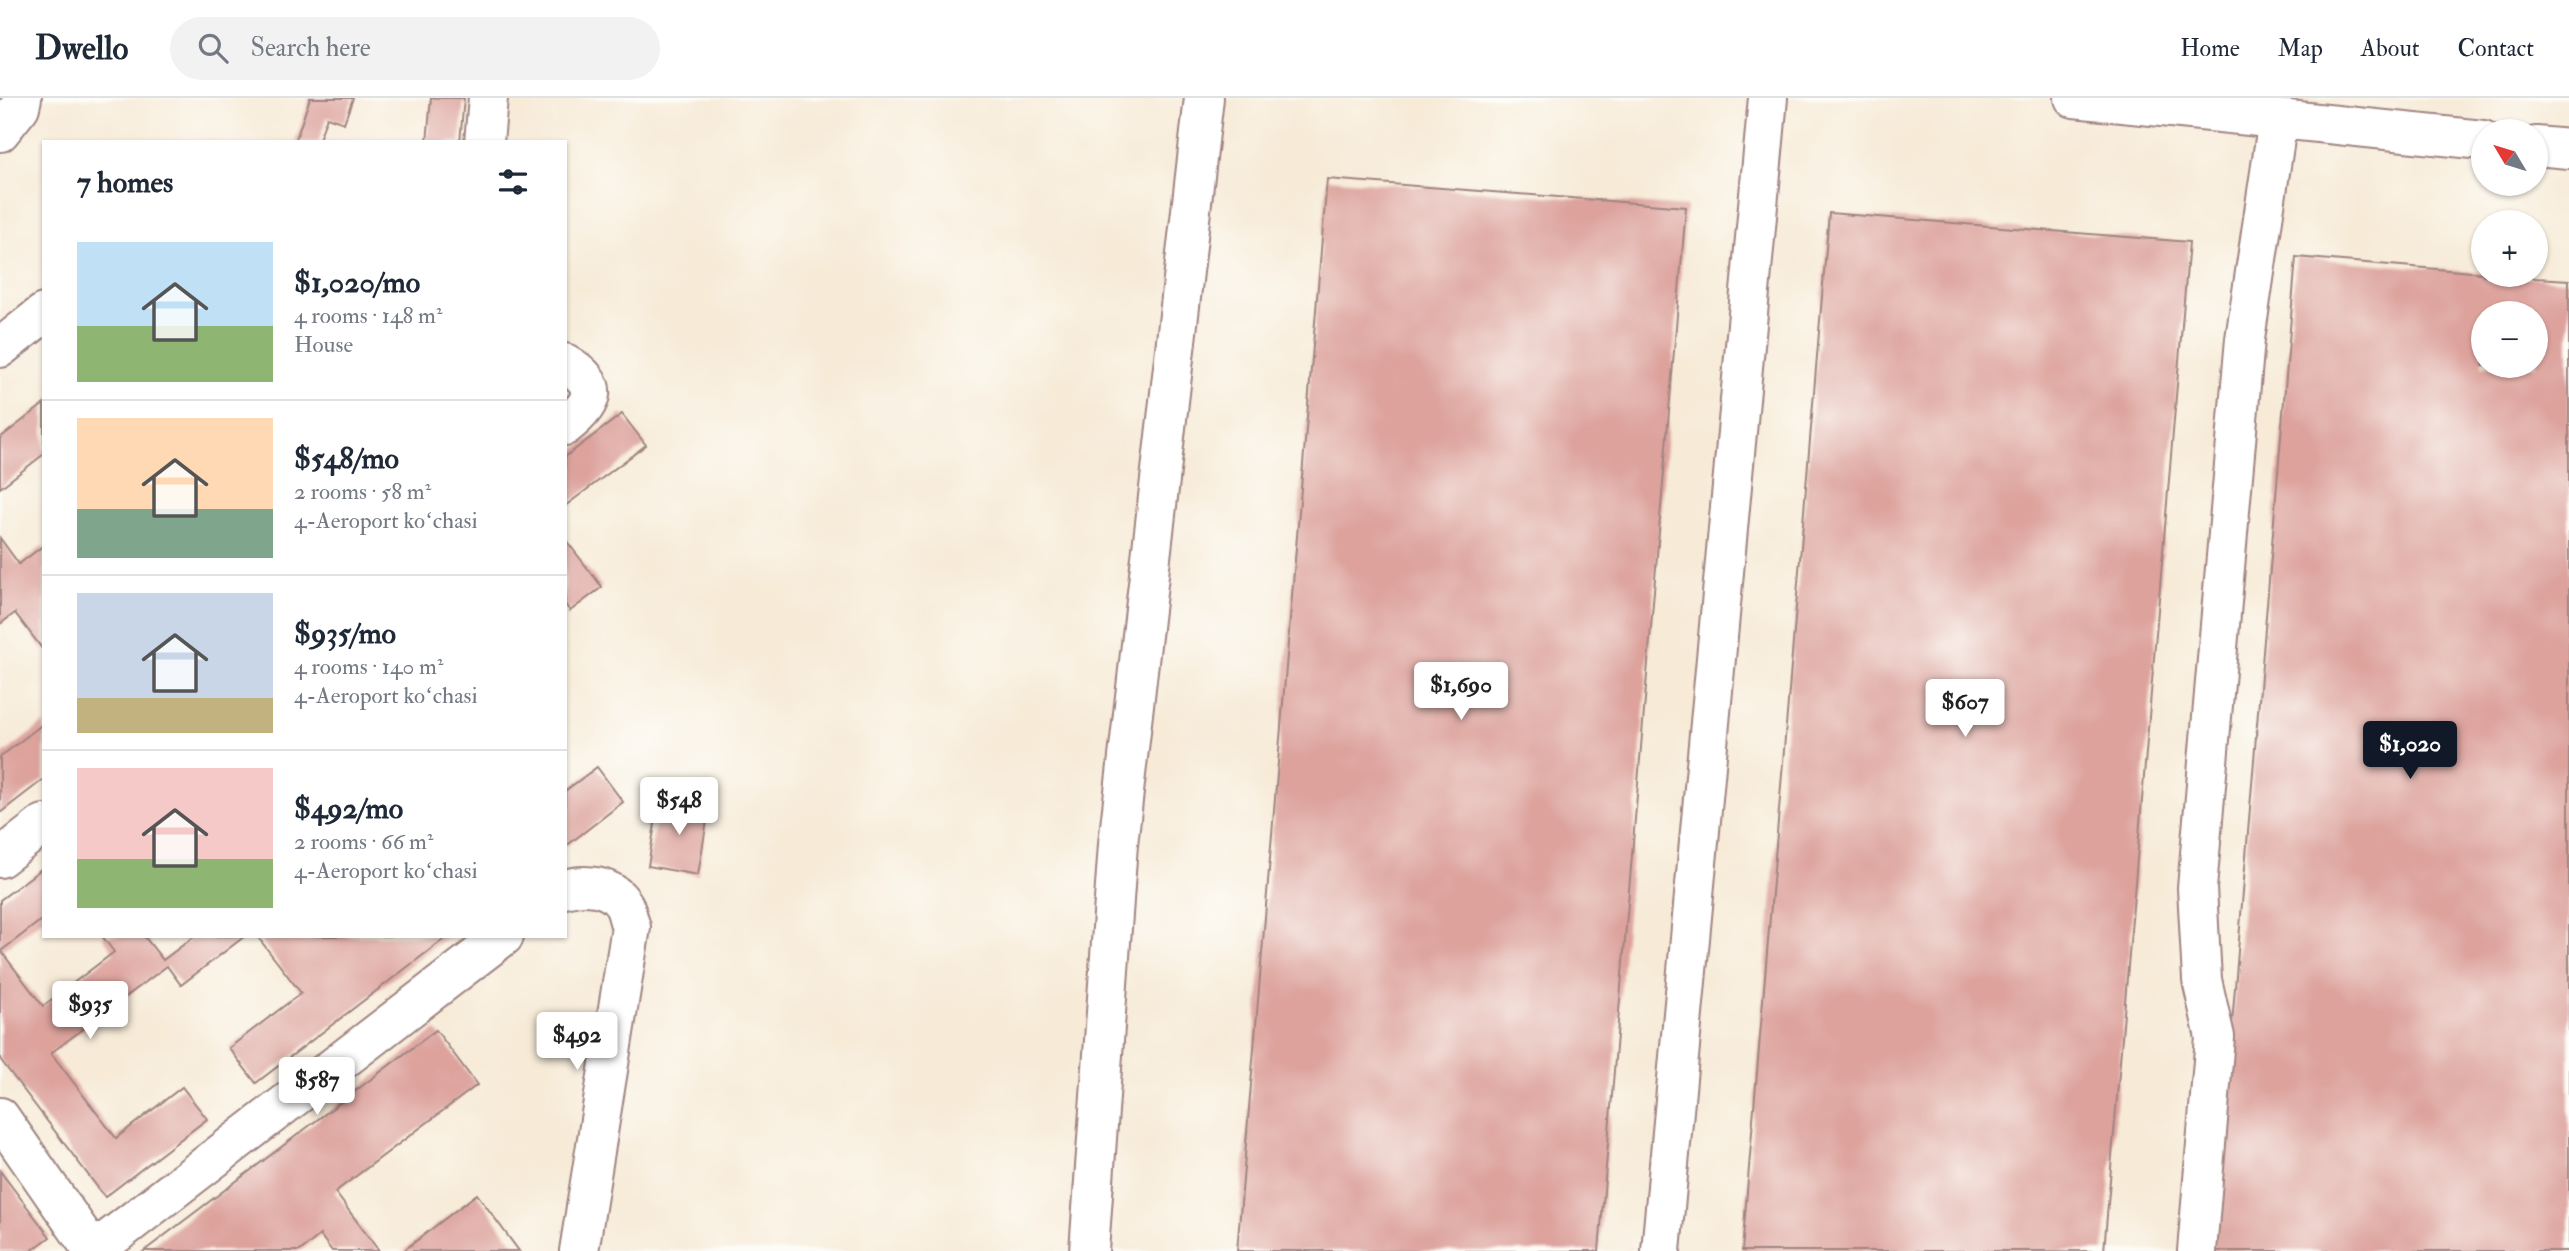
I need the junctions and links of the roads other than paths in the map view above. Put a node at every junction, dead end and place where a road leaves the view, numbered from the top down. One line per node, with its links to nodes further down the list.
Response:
1 (22, 98): 7 (street)
2 (488, 98): 9 (street)
3 (1204, 98): 23 (street)
4 (1768, 98): 24 (street)
5 (2074, 98): 6 (street)
6 (2278, 119): 8 (street); 25 (street)
7 (0, 132)
8 (2471, 139)
9 (484, 140)
10 (2548, 147): 11 (street)
11 (2569, 149)
12 (42, 315): 13 (street)
13 (0, 348)
14 (567, 365): 15 (street)
15 (567, 424)
16 (42, 826): 17 (street)
17 (0, 858)
18 (567, 889): 22 (street)
19 (501, 938): 21 (street)
20 (0, 1117): 21 (street)
21 (93, 1251)
22 (579, 1251)
23 (1089, 1251)
24 (1661, 1251)
25 (2197, 1251)

